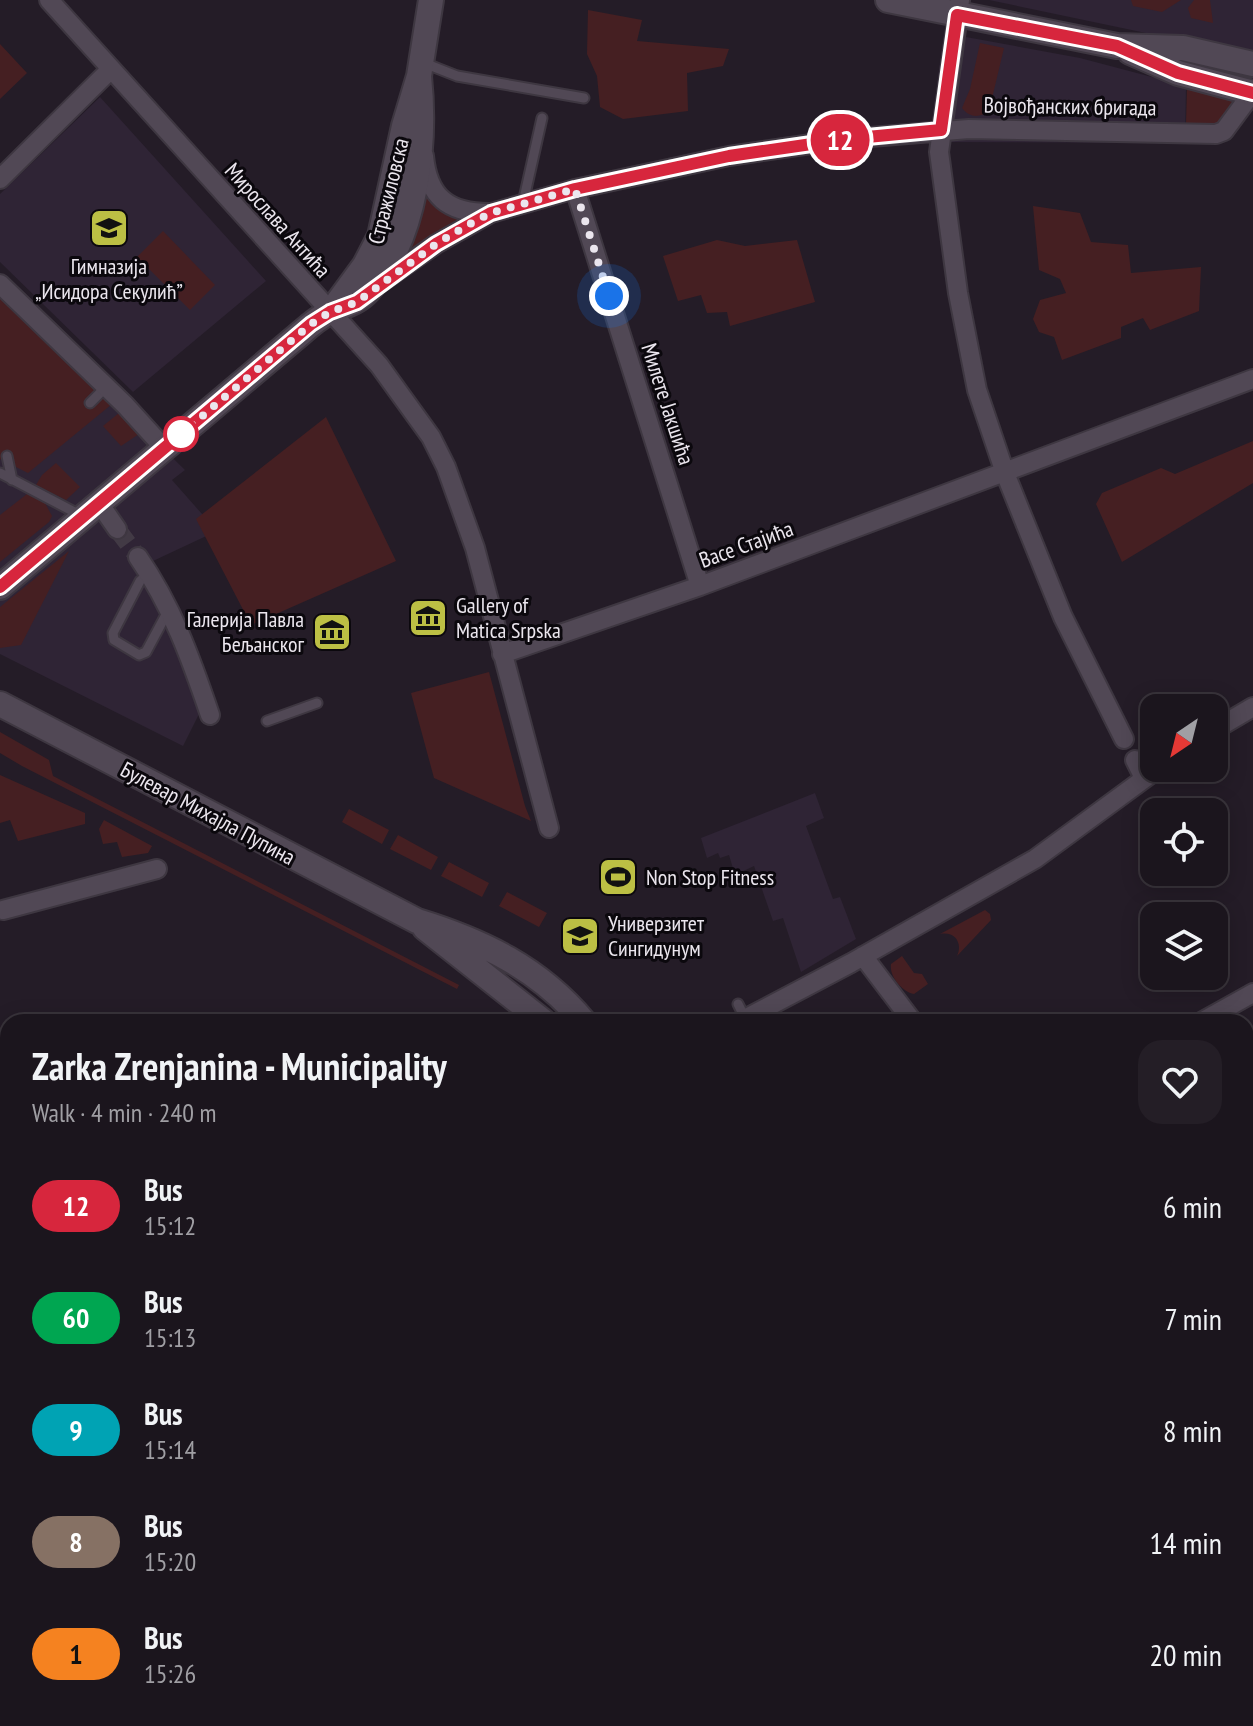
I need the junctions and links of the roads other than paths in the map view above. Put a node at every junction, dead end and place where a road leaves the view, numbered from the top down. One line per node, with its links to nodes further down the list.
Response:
1 (431, 0): 7 (street, Стражиловска)
2 (888, 0): 4 (street)
3 (56, 4): 8 (street, Мирослава Антића)
4 (958, 7): 5 (street); 12 (street)
5 (1117, 46): 6 (street); 9 (street)
6 (1253, 64)
7 (420, 69): 10 (lane); 13 (street, Стражиловска); 20 (street, Стражиловска)
8 (110, 70): 14 (street); 20 (street, Мирослава Антића)
9 (1253, 93): 12 (street, Војвођанских бригада)
10 (584, 98)
11 (542, 118): 16 (lane)
12 (941, 130): 15 (street, Војвођанских бригада); 27 (street)
13 (422, 141): 17 (street, Војвођанских бригада); 19 (street, Стражиловска)
14 (0, 179)
15 (575, 189): 16 (street, Војвођанских бригада); 33 (street, Милете Јакшића)
16 (523, 203): 17 (street, Војвођанских бригада)
17 (491, 213): 19 (street, Војвођанских бригада)
18 (0, 284): 22 (street)
19 (370, 289): 20 (street, Стражиловска)
20 (330, 312): 24 (street); 35 (street, Мирослава Антића)
21 (1253, 379): 27 (street, Васе Стајића)
22 (106, 387): 23 (lane); 24 (street)
23 (90, 403)
24 (164, 448): 29 (street)
25 (7, 456): 28 (lane)
26 (0, 473): 28 (lane)
27 (1005, 473): 33 (street, Васе Стајића); 42 (street)
28 (12, 480): 29 (lane)
29 (90, 509): 30 (street); 32 (street)
30 (117, 529)
31 (143, 565): 34 (street); 34 (lane)
32 (4, 579)
33 (700, 586): 35 (street, Васе Стајића)
34 (169, 609): 39 (street)
35 (502, 654): 46 (street, Мирослава Антића)
36 (317, 703): 40 (lane)
37 (0, 704): 49 (street, Булевар Михајла Пупина)
38 (1253, 707): 41 (street)
39 (210, 715)
40 (267, 721)
41 (1228, 722)
42 (1124, 739)
43 (1135, 760): 44 (street)
44 (1140, 764)
45 (1140, 782): 50 (street)
46 (549, 828)
47 (157, 869): 48 (street)
48 (3, 910)
49 (417, 921): 52 (street, Булевар Михајла Пупина); 53 (street, Булевар Михајла Пупина)
50 (863, 956): 54 (street); 55 (street)
51 (1253, 993): 56 (street)
52 (534, 1014)
53 (576, 1014)
54 (743, 1014)
55 (904, 1014)
56 (1215, 1014)

